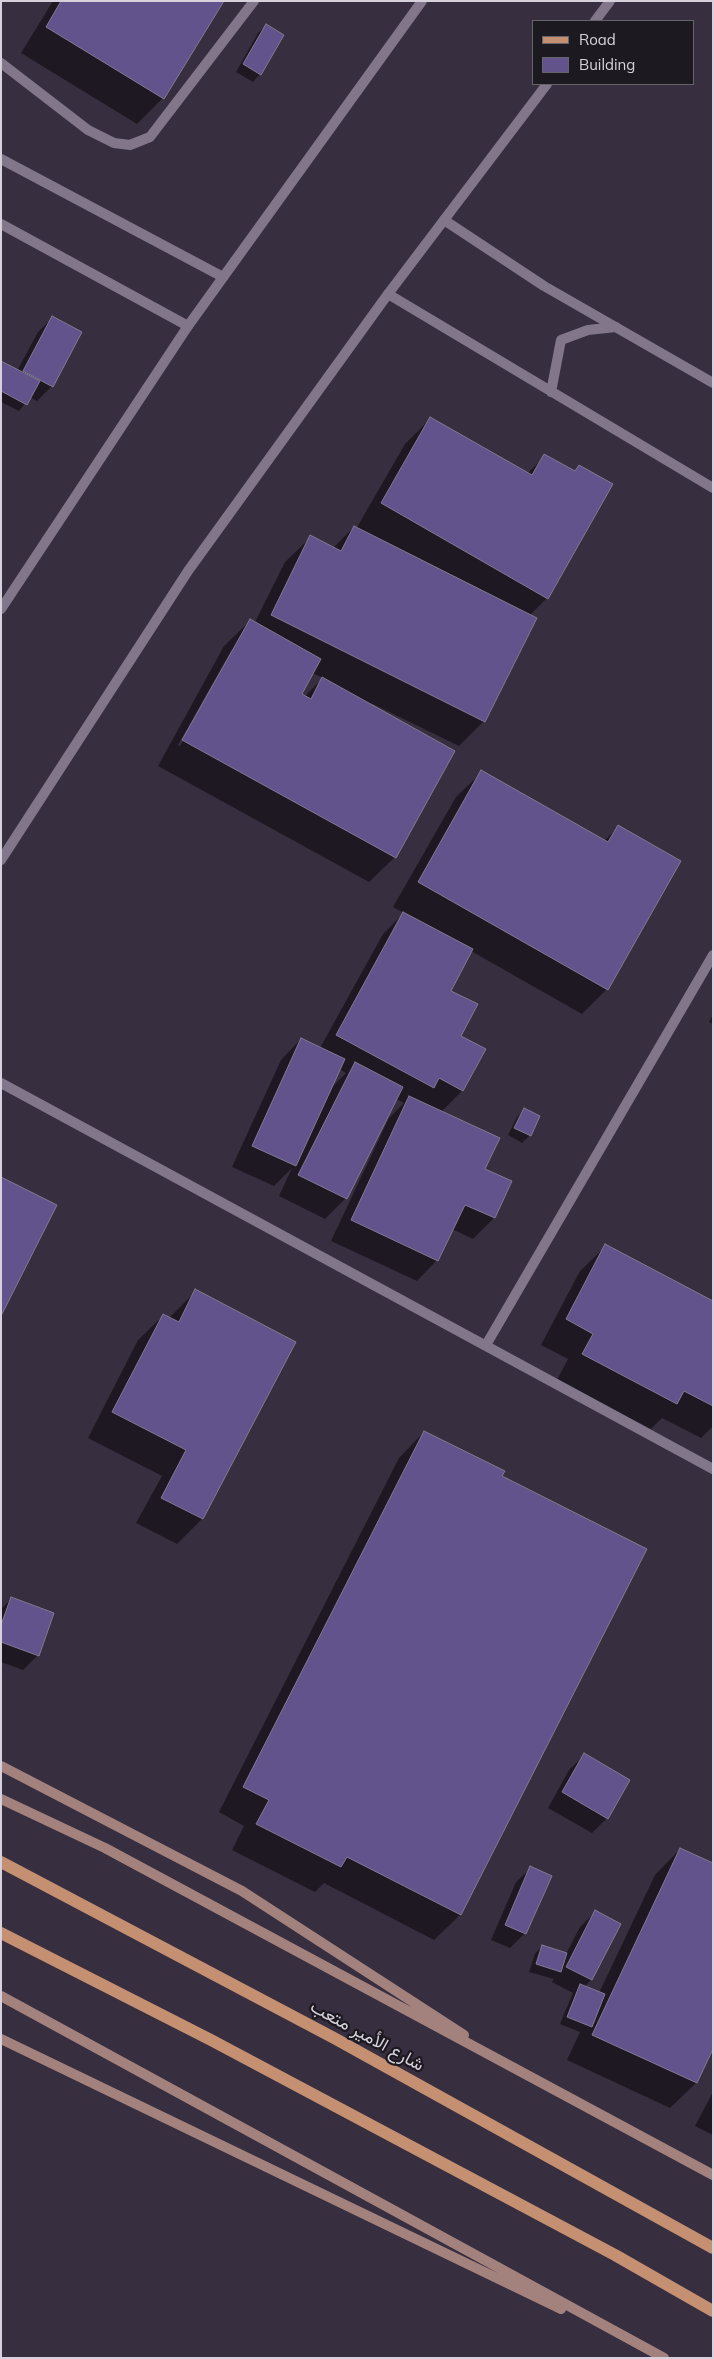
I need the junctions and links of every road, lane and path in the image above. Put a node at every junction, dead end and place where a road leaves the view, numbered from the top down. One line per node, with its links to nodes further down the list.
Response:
1 (254, 1): 5 (street)
2 (422, 1): 10 (street)
3 (610, 1): 4 (street)
4 (596, 20)
5 (1, 63)
6 (547, 85): 8 (street)
7 (1, 159): 10 (street)
8 (444, 220): 11 (street); 13 (street)
9 (1, 224): 12 (street)
10 (223, 277): 12 (street)
11 (388, 294): 15 (street); 18 (street)
12 (188, 326): 17 (street)
13 (616, 327): 14 (street); 15 (street)
14 (713, 383)
15 (550, 392): 16 (street)
16 (713, 488)
17 (1, 609)
18 (1, 860)
19 (713, 955): 21 (street)
20 (1, 1083): 21 (street)
21 (486, 1345): 22 (street)
22 (713, 1469)
23 (1, 1766): 29 (main road)
24 (1, 1799): 29 (main road)
25 (1, 1862): 31 (main road, شارع الأمير متعب)
26 (1, 1933): 32 (main road)
27 (1, 1996): 33 (main road)
28 (1, 2039): 33 (main road)
29 (528, 2076): 30 (main road)
30 (713, 2175)
31 (713, 2248)
32 (713, 2311)
33 (663, 2358)

